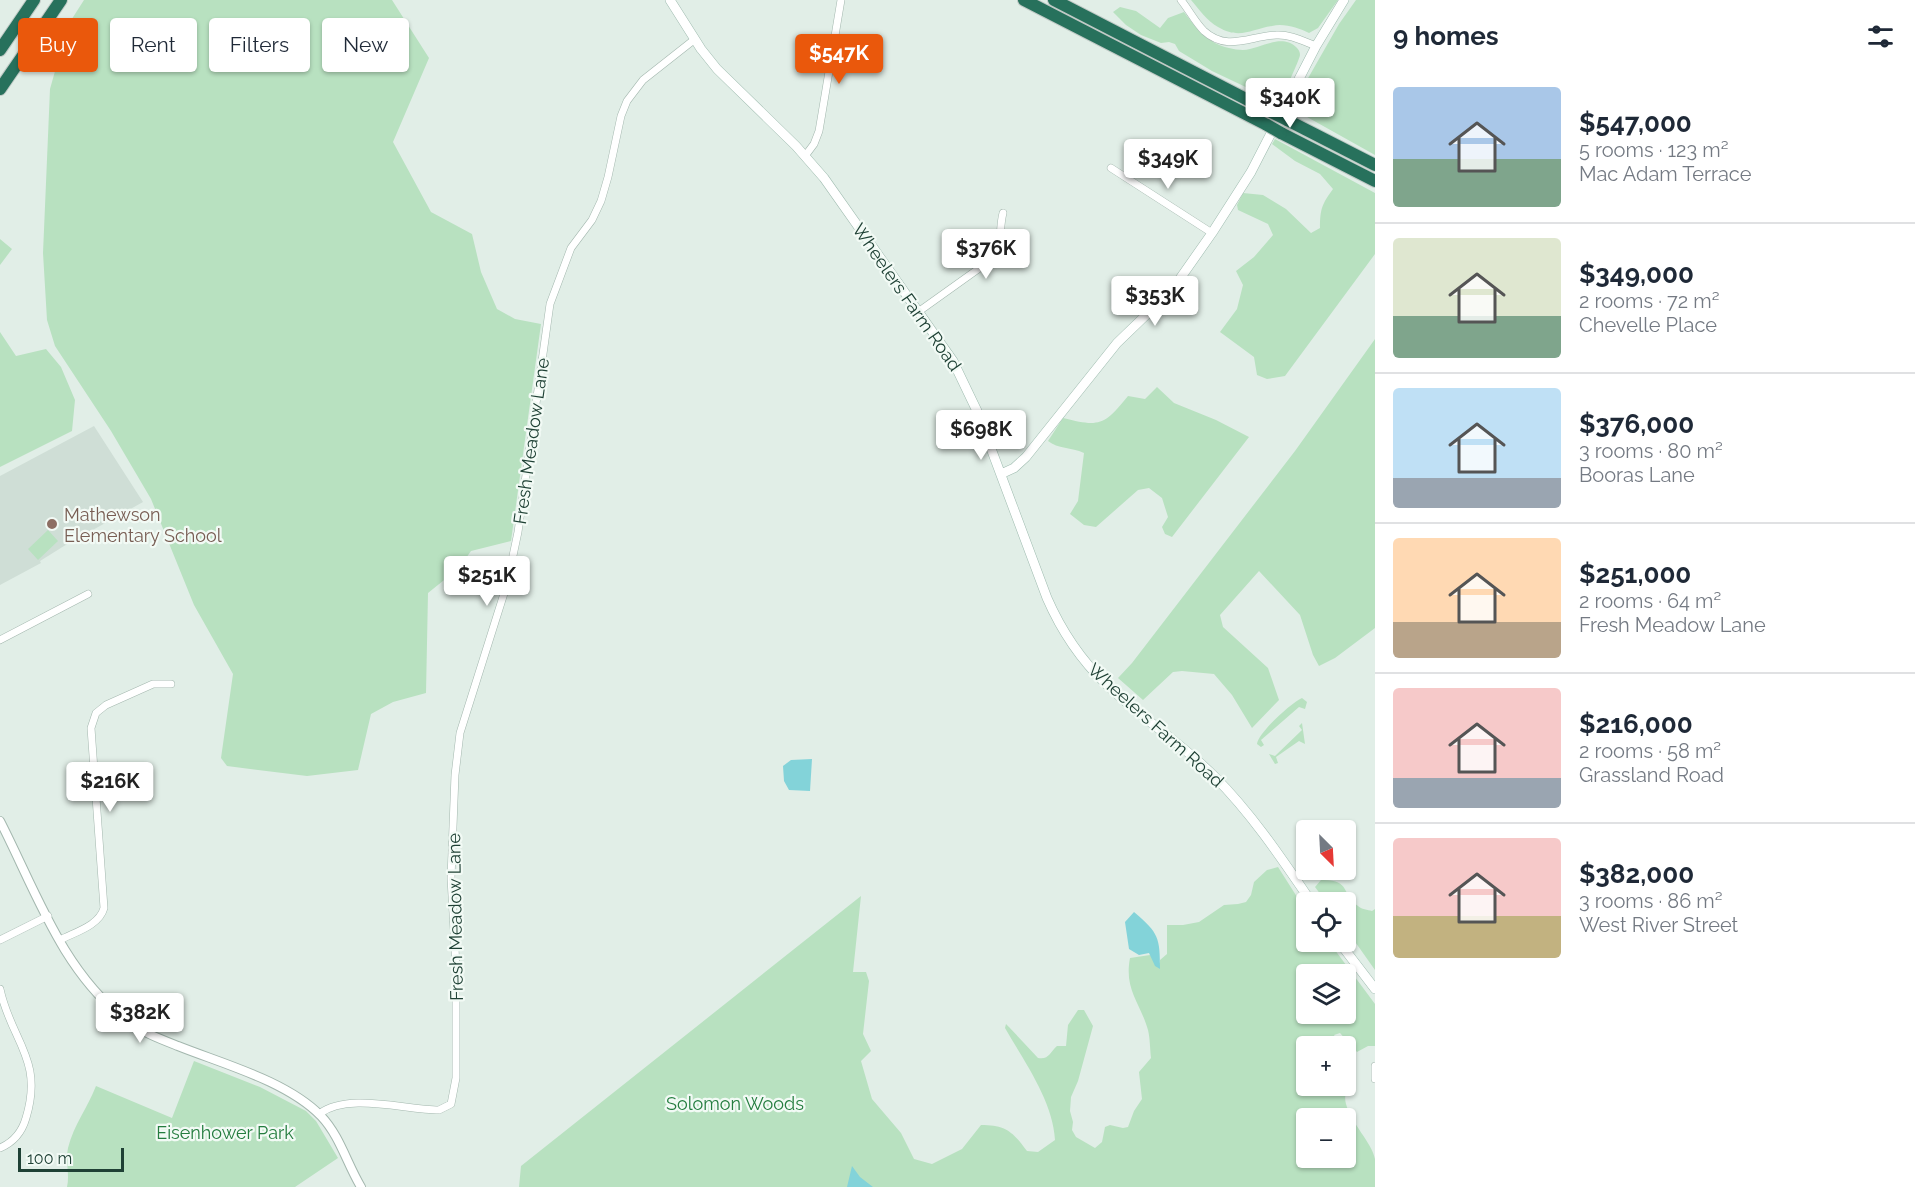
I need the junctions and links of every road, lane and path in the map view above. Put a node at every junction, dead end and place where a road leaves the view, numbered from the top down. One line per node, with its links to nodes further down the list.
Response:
1 (34, 0): 11 (highway)
2 (61, 0): 12 (highway)
3 (670, 0): 9 (main road, Wheelers Farm Road)
4 (841, 0): 13 (street)
5 (1024, 0): 16 (highway, bridge)
6 (1054, 0): 14 (highway, bridge)
7 (1181, 0): 10 (street)
8 (1344, 0): 10 (main road)
9 (694, 39): 13 (main road, Wheelers Farm Road); 34 (street, Fresh Meadow Lane)
10 (1317, 46): 18 (main road)
11 (0, 50)
12 (0, 90)
13 (805, 156): 19 (main road, Wheelers Farm Road)
14 (1375, 165)
15 (1111, 168): 18 (street)
16 (1375, 181)
17 (1003, 213): 19 (street)
18 (1212, 233): 20 (main road)
19 (918, 312): 20 (main road, Wheelers Farm Road)
20 (1001, 474): 25 (main road, Wheelers Farm Road)
21 (88, 594): 22 (street)
22 (0, 640)
23 (171, 684): 28 (street)
24 (0, 820): 26 (street)
25 (1304, 892)
26 (48, 916): 27 (street); 28 (street)
27 (0, 940)
28 (60, 940): 34 (street)
29 (1347, 952): 31 (main road)
30 (0, 989): 35 (street)
31 (1375, 989)
32 (1375, 1065): 33 (street)
33 (1375, 1079)
34 (319, 1114): 36 (street)
35 (0, 1148)
36 (361, 1187)

